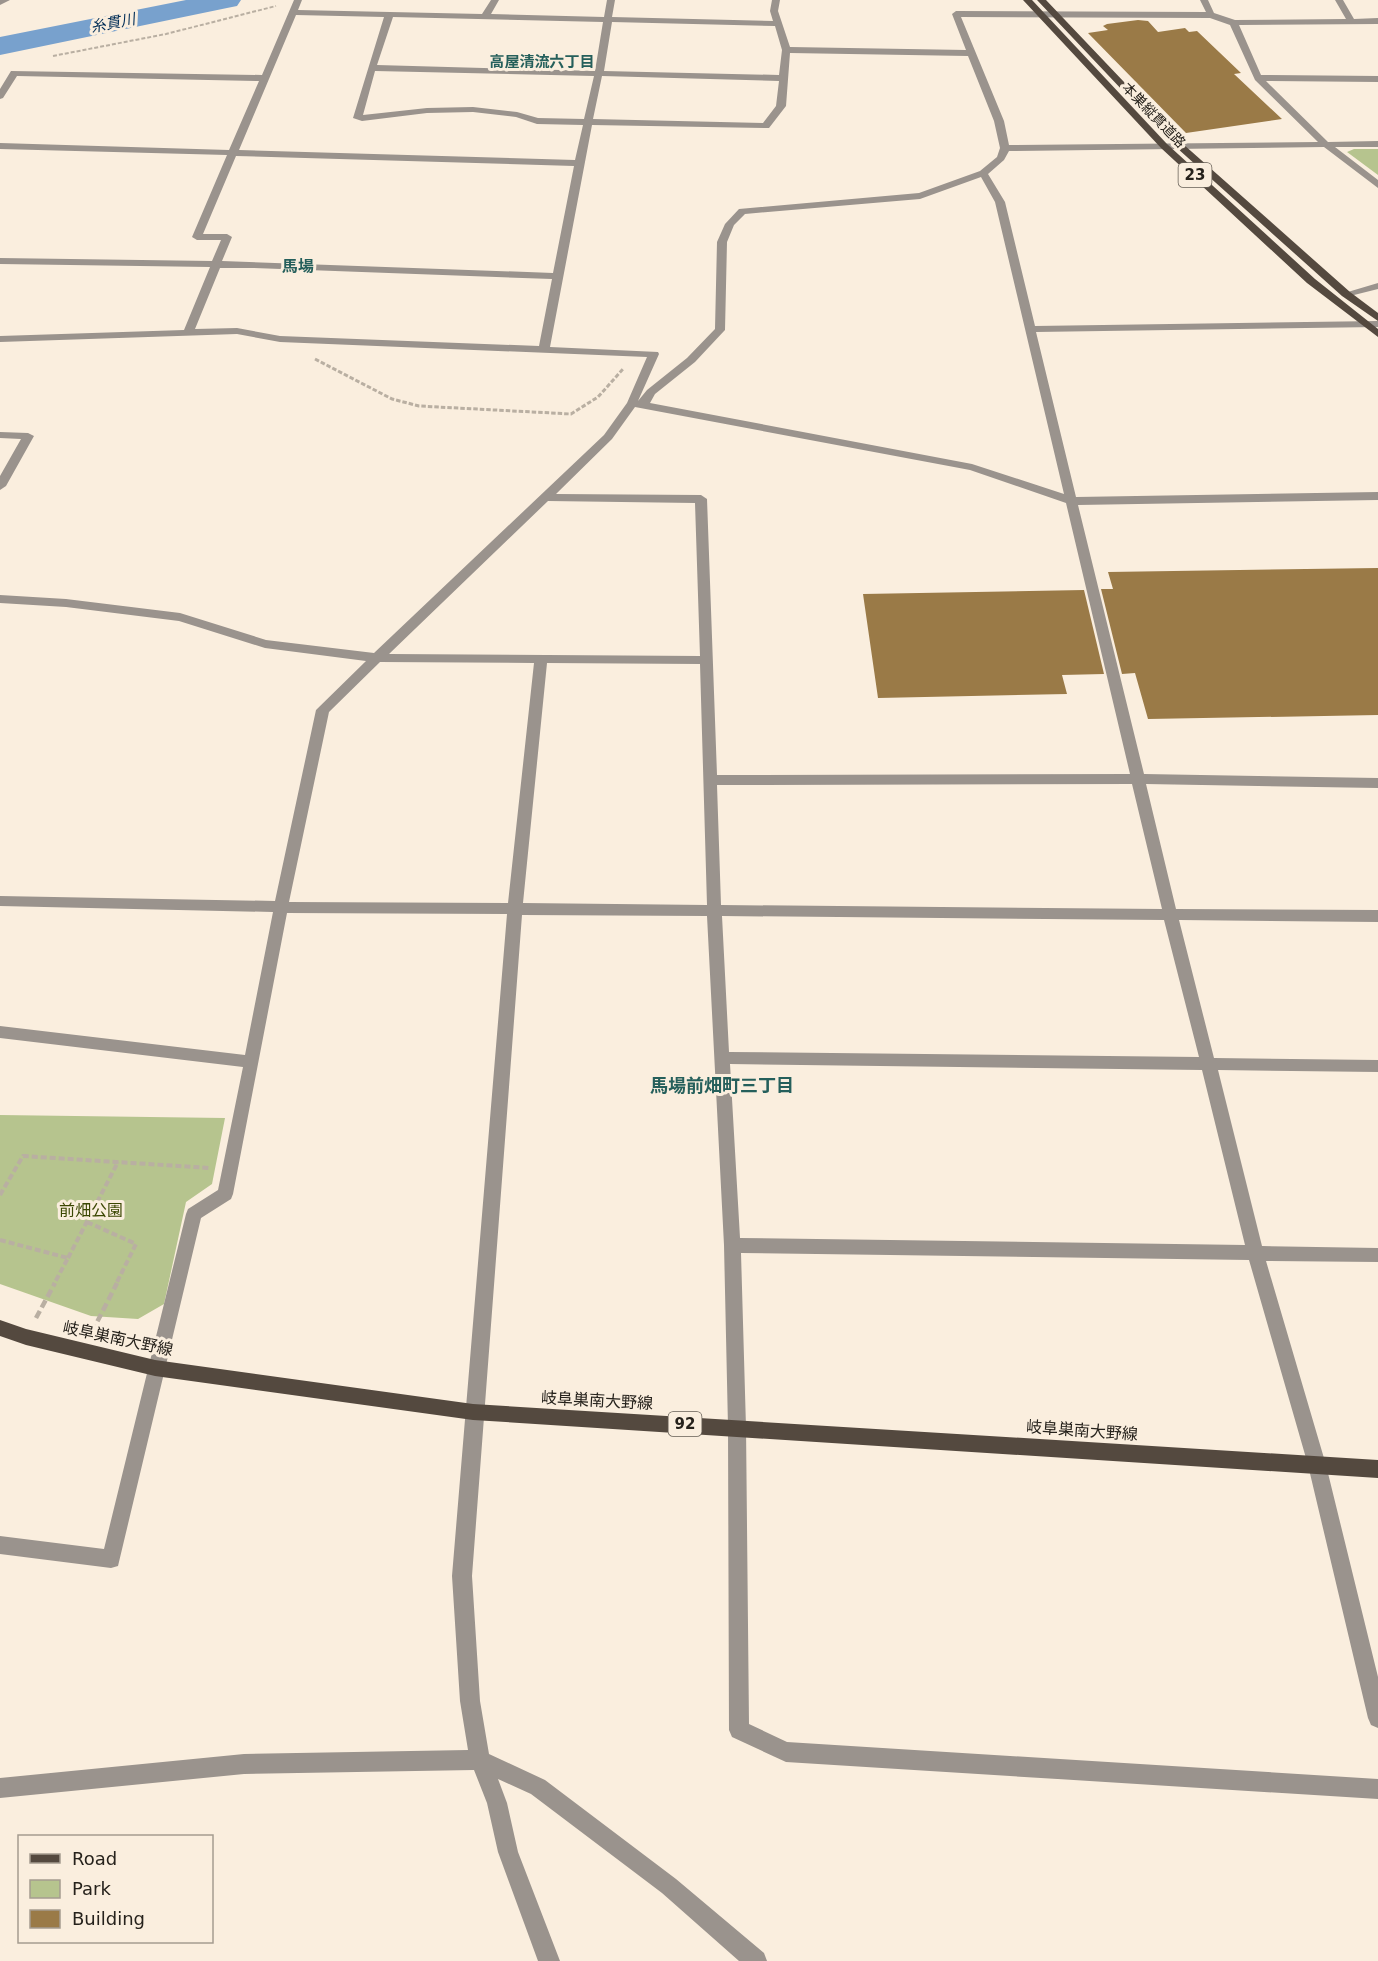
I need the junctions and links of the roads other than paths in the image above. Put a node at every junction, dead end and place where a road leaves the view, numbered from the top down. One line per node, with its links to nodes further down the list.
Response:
1 (6, 0): 10 (street)
2 (298, 0): 11 (street)
3 (495, 0): 16 (street)
4 (611, 0): 17 (street)
5 (776, 0): 21 (street)
6 (1027, 0): 12 (main road, 本巣縦貫道路 / 23)
7 (1041, 0): 13 (main road, 本巣縦貫道路 / 23)
8 (1204, 0): 15 (street)
9 (1339, 0): 18 (street)
10 (0, 2)
11 (294, 12): 14 (street); 26 (street)
12 (1039, 14): 13 (street); 23 (street); 35 (main road, 本巣縦貫道路 / 23)
13 (1053, 14): 15 (street); 36 (main road, 本巣縦貫道路 / 23)
14 (389, 15): 16 (street); 24 (street)
15 (1211, 15): 20 (street)
16 (486, 17): 17 (street)
17 (607, 19): 21 (street); 25 (street)
18 (1351, 21): 19 (street); 20 (street)
19 (1378, 21)
20 (1234, 23): 28 (street)
21 (778, 24): 22 (street)
22 (786, 50): 23 (street); 27 (street)
23 (972, 53): 37 (street)
24 (372, 68): 25 (street); 31 (street)
25 (599, 72): 27 (street); 31 (street)
26 (266, 78): 30 (street); 38 (street)
27 (782, 78): 31 (street)
28 (1258, 78): 29 (street); 32 (street)
29 (1378, 79)
30 (0, 96)
31 (587, 123): 39 (street)
32 (1325, 144): 33 (street); 36 (street); 41 (street)
33 (1378, 144)
34 (0, 146): 38 (street)
35 (1164, 146): 36 (street); 37 (street); 48 (main road, 本巣縦貫道路 / 23)
36 (1180, 146): 46 (main road, 本巣縦貫道路 / 23)
37 (1005, 148): 40 (street)
38 (235, 153): 39 (street); 43 (street)
39 (579, 163): 44 (street)
40 (983, 173): 49 (street); 54 (street)
41 (1378, 185)
42 (0, 261): 43 (street)
43 (214, 266): 44 (street); 50 (street)
44 (560, 276): 53 (street)
45 (1378, 285): 46 (street)
46 (1346, 294): 47 (main road, 本巣縦貫道路 / 23)
47 (1378, 318)
48 (1372, 325): 49 (street); 51 (main road, 本巣縦貫道路 / 23)
49 (1030, 329): 59 (street)
50 (189, 331): 52 (street); 53 (street)
51 (1378, 334)
52 (0, 339)
53 (544, 350): 54 (street)
54 (638, 404): 57 (street); 59 (street)
55 (0, 435): 56 (street)
56 (0, 486)
57 (547, 496): 61 (street); 63 (street)
58 (1378, 496): 59 (street)
59 (1073, 501): 64 (street)
60 (0, 599): 61 (street)
61 (378, 658): 62 (street); 68 (street)
62 (541, 660): 63 (street); 69 (street)
63 (708, 660): 65 (street)
64 (1138, 779): 65 (street); 66 (street); 71 (street)
65 (712, 780): 70 (street)
66 (1378, 783)
67 (0, 901): 68 (street)
68 (281, 907): 69 (street); 75 (street)
69 (515, 909): 70 (street); 83 (street)
70 (714, 911): 71 (street); 74 (street)
71 (1170, 913): 72 (street); 76 (street)
72 (1378, 916)
73 (0, 1032): 75 (street)
74 (722, 1058): 76 (street); 78 (street)
75 (252, 1062): 82 (street)
76 (1210, 1064): 77 (street); 79 (street)
77 (1378, 1066)
78 (732, 1245): 79 (street); 84 (street)
79 (1256, 1254): 80 (street); 85 (street)
80 (1378, 1255)
81 (0, 1328): 82 (main road, 岐阜巣南大野線 / 92)
82 (155, 1368): 83 (main road, 岐阜巣南大野線 / 92); 87 (street)
83 (473, 1412): 84 (main road, 岐阜巣南大野線 / 92); 89 (street)
84 (737, 1427): 85 (main road, 岐阜巣南大野線 / 92); 91 (street)
85 (1317, 1465): 86 (main road, 岐阜巣南大野線 / 92); 88 (street)
86 (1378, 1469)
87 (0, 1545)
88 (1378, 1718)
89 (480, 1760): 90 (street); 92 (street); 93 (street)
90 (0, 1788)
91 (1378, 1789)
92 (549, 1961)
93 (756, 1961)

